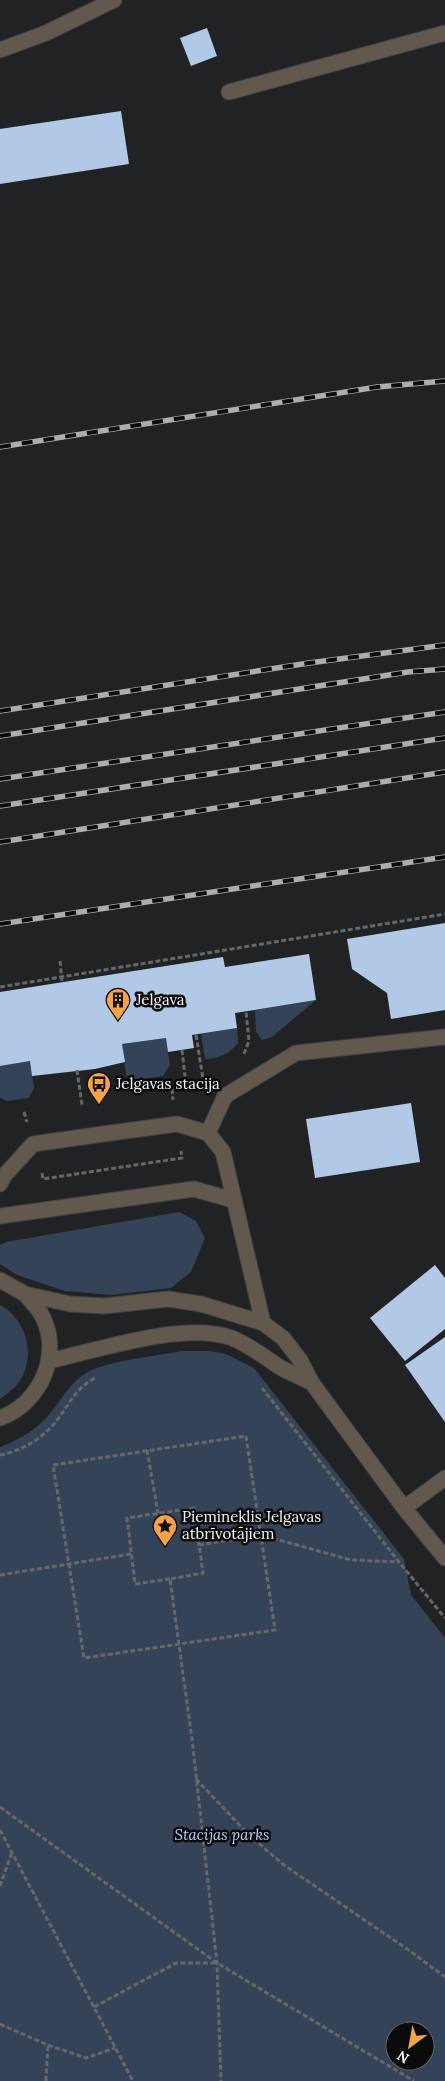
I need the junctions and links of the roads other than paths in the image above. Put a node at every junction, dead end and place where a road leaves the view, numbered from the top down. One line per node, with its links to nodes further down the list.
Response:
1 (114, 0): 3 (street)
2 (445, 33): 4 (street)
3 (0, 50)
4 (229, 92)
5 (445, 1037): 6 (street)
6 (208, 1133): 7 (street); 8 (street)
7 (0, 1184)
8 (233, 1200): 9 (street); 12 (street)
9 (0, 1216)
10 (0, 1280): 11 (street)
11 (25, 1294): 12 (street); 13 (street)
12 (263, 1323): 14 (street)
13 (49, 1361): 14 (street); 15 (street)
14 (312, 1383): 17 (street)
15 (0, 1418)
16 (445, 1478): 17 (street)
17 (404, 1508): 18 (street)
18 (445, 1558)

